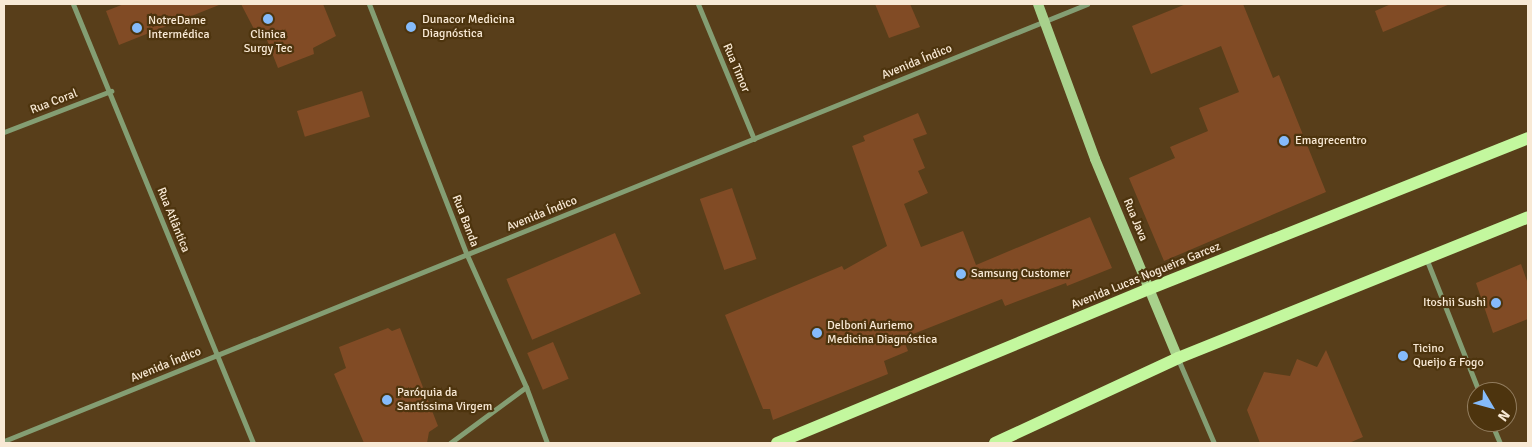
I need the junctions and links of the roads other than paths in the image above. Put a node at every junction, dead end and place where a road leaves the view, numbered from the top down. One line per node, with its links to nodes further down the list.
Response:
1 (73, 4): 7 (street, Rua Atlântica)
2 (369, 4): 12 (street, Rua Banda)
3 (698, 4): 10 (street, Rua Timor)
4 (1038, 4): 6 (street, Rua Java)
5 (1087, 4): 6 (street, Avenida Índico)
6 (1045, 20): 10 (street, Avenida Índico); 14 (street, Rua Java)
7 (111, 91): 8 (street, Rua Coral); 15 (street, Rua Atlântica)
8 (4, 132)
9 (1528, 138): 14 (main road, Avenida Lucas Nogueira Garcez)
10 (754, 139): 12 (street, Avenida Índico)
11 (1528, 217): 13 (main road)
12 (467, 255): 15 (street, Avenida Índico); 18 (street, Rua Banda)
13 (1426, 258): 16 (main road); 17 (street)
14 (1149, 289): 16 (street, Rua Java); 23 (main road, Avenida Lucas Nogueira Garcez)
15 (216, 356): 19 (street, Avenida Índico); 20 (street, Rua Atlântica)
16 (1178, 358): 24 (main road); 25 (street, Rua Java)
17 (1475, 382)
18 (526, 387): 21 (street); 22 (street, Rua Banda)
19 (4, 441)
20 (253, 443)
21 (450, 443)
22 (547, 443)
23 (776, 443)
24 (995, 443)
25 (1214, 443)

